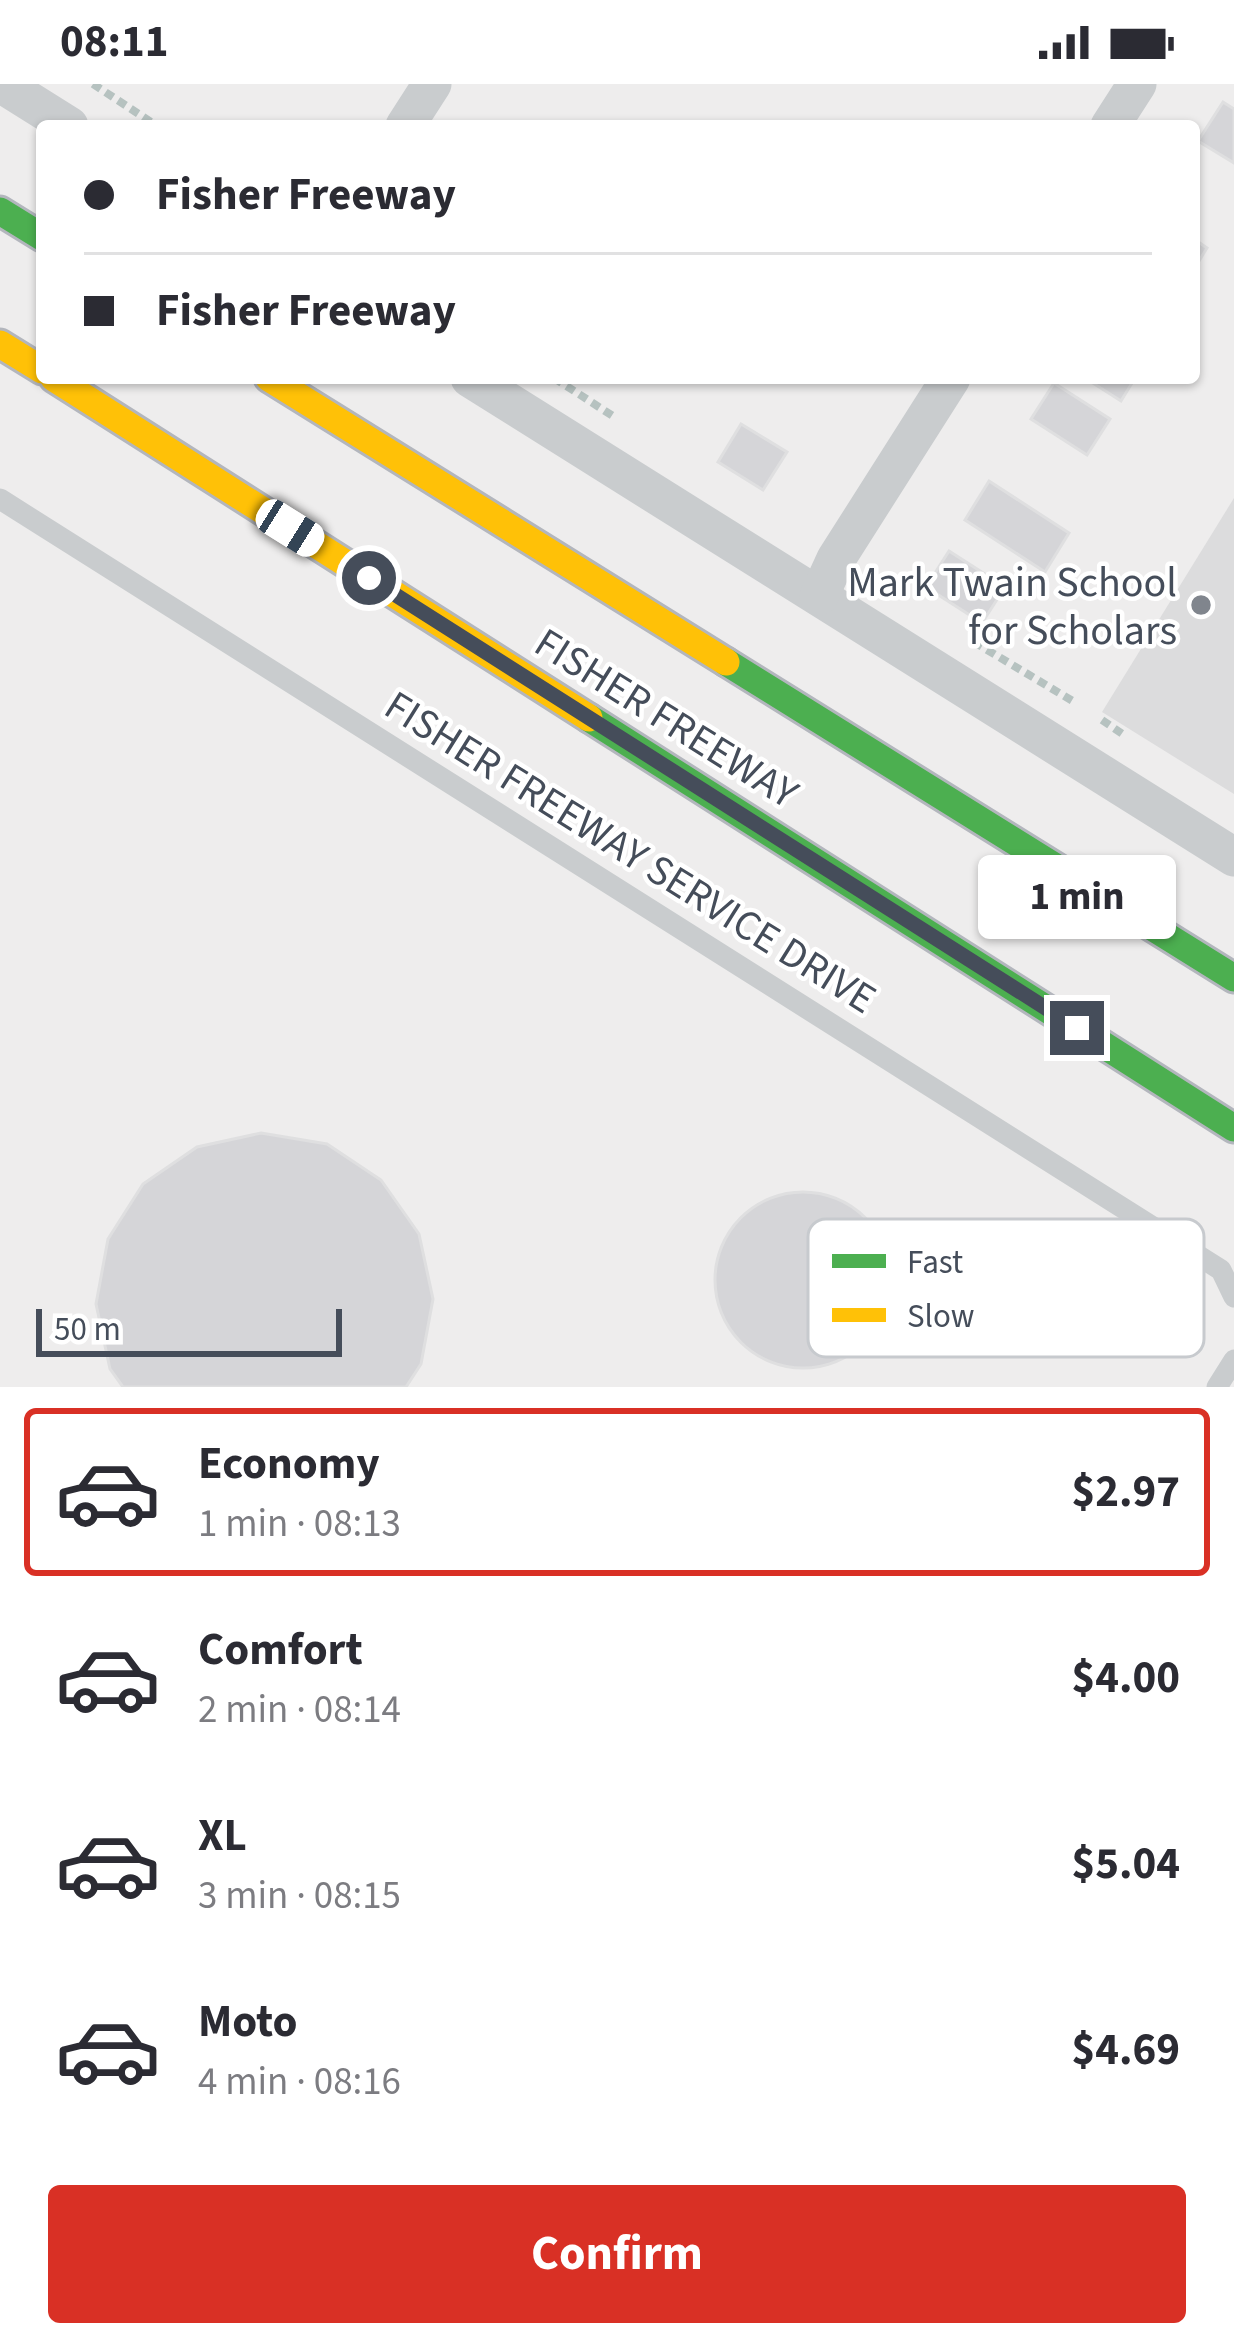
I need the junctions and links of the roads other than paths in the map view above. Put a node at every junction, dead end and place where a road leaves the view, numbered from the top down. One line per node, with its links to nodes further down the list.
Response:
1 (2, 84): 4 (street)
2 (432, 84): 5 (street)
3 (1137, 84): 6 (street)
4 (59, 120)
5 (409, 120)
6 (1114, 120)
7 (0, 211): 8 (highway)
8 (36, 233)
9 (0, 344): 10 (highway)
10 (36, 366)
11 (63, 384): 19 (highway, FISHER FREEWAY)
12 (279, 384): 18 (highway, FISHER FREEWAY)
13 (480, 384): 16 (street)
14 (947, 384): 16 (street)
15 (0, 499): 20 (lane, FISHER FREEWAY SERVICE DRIVE)
16 (819, 596): 17 (street)
17 (1234, 857)
18 (1234, 978)
19 (1234, 1128)
20 (1140, 1219)
21 (1204, 1259): 22 (lane, FISHER FREEWAY SERVICE DRIVE)
22 (1234, 1297)
23 (1234, 1360): 24 (lane)
24 (1217, 1387)

